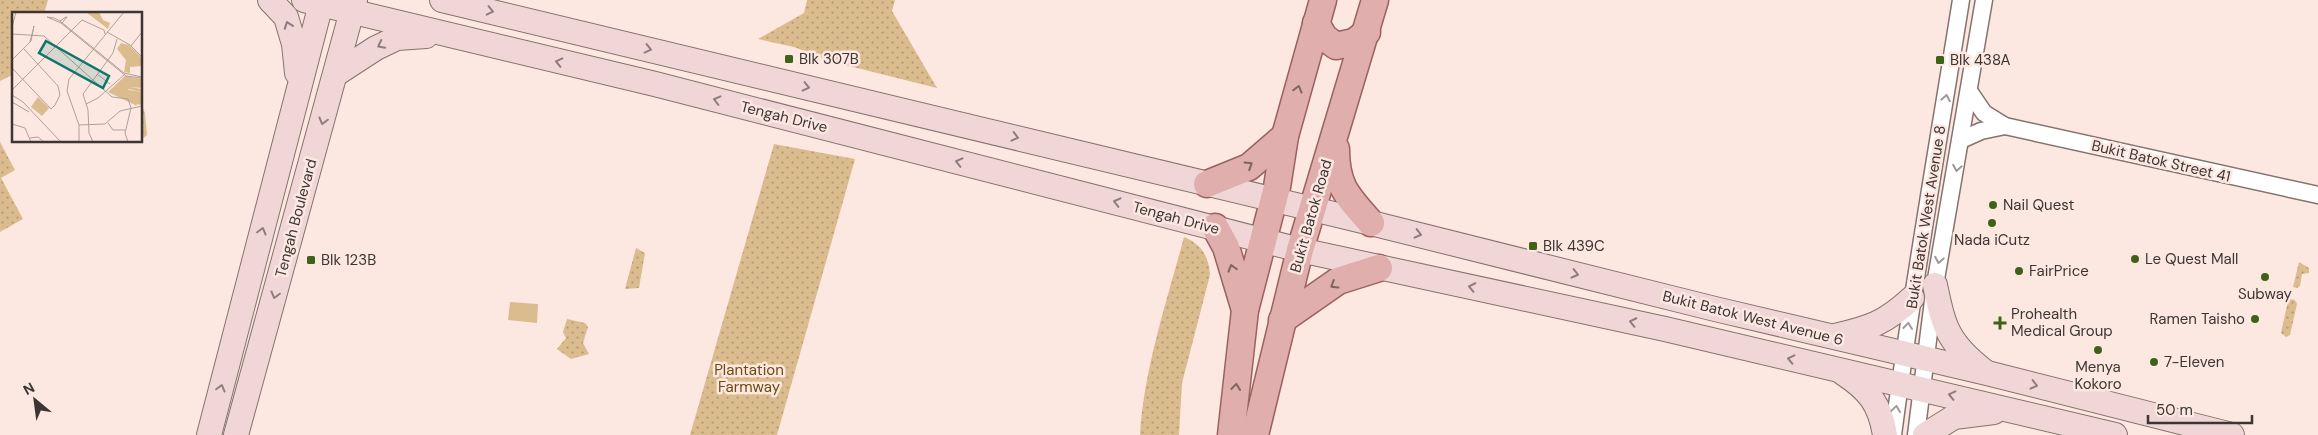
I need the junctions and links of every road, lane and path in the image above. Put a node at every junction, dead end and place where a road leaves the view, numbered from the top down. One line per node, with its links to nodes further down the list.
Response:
1 (270, 0): 12 (street, one-way to 1)
2 (442, 0): 18 (street, one-way to 18)
3 (1375, 0): 9 (main road, Bukit Batok Road)
4 (1961, 0): 28 (street, Bukit Batok West Avenue 8, one-way to 4)
5 (1984, 0): 13 (street, Bukit Batok West Avenue 8)
6 (315, 1): 7 (street, Tengah Drive); 12 (street, Tengah Boulevard)
7 (353, 6): 10 (street, Tengah Drive); 11 (street, Tengah Boulevard)
8 (1319, 11): 9 (main road); 16 (main road, one-way to 8)
9 (1367, 32): 15 (main road, Bukit Batok Road)
10 (446, 34): 11 (street, one-way to 11); 23 (street, Tengah Drive, one-way to 10)
11 (336, 74): 38 (street, Tengah Boulevard, one-way to 38)
12 (298, 90): 37 (street, Tengah Boulevard, one-way to 12)
13 (1969, 91): 14 (street, Bukit Batok Street 41); 17 (street, Bukit Batok West Avenue 8)
14 (2005, 126): 17 (street, Bukit Batok Street 41); 19 (street, Bukit Batok Street 41)
15 (1336, 133): 21 (main road, Bukit Batok Road); 22 (main road)
16 (1285, 136): 18 (main road, one-way to 16); 20 (main road)
17 (1961, 140): 27 (street, Bukit Batok West Avenue 8, one-way to 27)
18 (1207, 184): 20 (street)
19 (2318, 195)
20 (1273, 201): 21 (street, Bukit Batok West Avenue 6); 24 (main road)
21 (1312, 209): 22 (street, Bukit Batok West Avenue 6); 25 (main road, Bukit Batok Road)
22 (1370, 222): 31 (street, Bukit Batok West Avenue 6, one-way to 31)
23 (1215, 227): 24 (street, Tengah Drive); 29 (main road, one-way to 23)
24 (1263, 241): 25 (street, Bukit Batok West Avenue 6); 29 (main road)
25 (1300, 250): 26 (street, Bukit Batok West Avenue 6); 30 (main road, Bukit Batok Road)
26 (1379, 268): 30 (main road, one-way to 30); 33 (street, Bukit Batok West Avenue 6, one-way to 26)
27 (1935, 285): 32 (street, Bukit Batok West Avenue 8); 34 (street)
28 (1912, 298): 31 (street); 32 (street, Bukit Batok West Avenue 8, one-way to 28)
29 (1245, 310): 39 (main road, one-way to 29)
30 (1282, 320): 40 (main road, Bukit Batok Road)
31 (1833, 337): 32 (street, Bukit Batok West Avenue 6)
32 (1915, 356): 34 (street, Bukit Batok West Avenue 6); 35 (street, Bukit Batok West Avenue 8); 35 (street, Bukit Batok West Avenue 8)
33 (1839, 370): 35 (street, Bukit Batok West Avenue 6); 41 (street)
34 (1987, 373): 46 (street, Bukit Batok West Avenue 6, one-way to 46)
35 (1911, 386): 36 (street, Bukit Batok West Avenue 6, one-way to 35); 42 (street, Bukit Batok West Avenue 8, one-way to 35); 43 (street, Bukit Batok West Avenue 8)
36 (2016, 410): 44 (street); 45 (street, Bukit Batok West Avenue 6)
37 (209, 435)
38 (236, 435)
39 (1231, 435)
40 (1255, 435)
41 (1884, 435)
42 (1893, 435)
43 (1916, 435)
44 (1925, 435)
45 (2115, 435)
46 (2232, 435)

